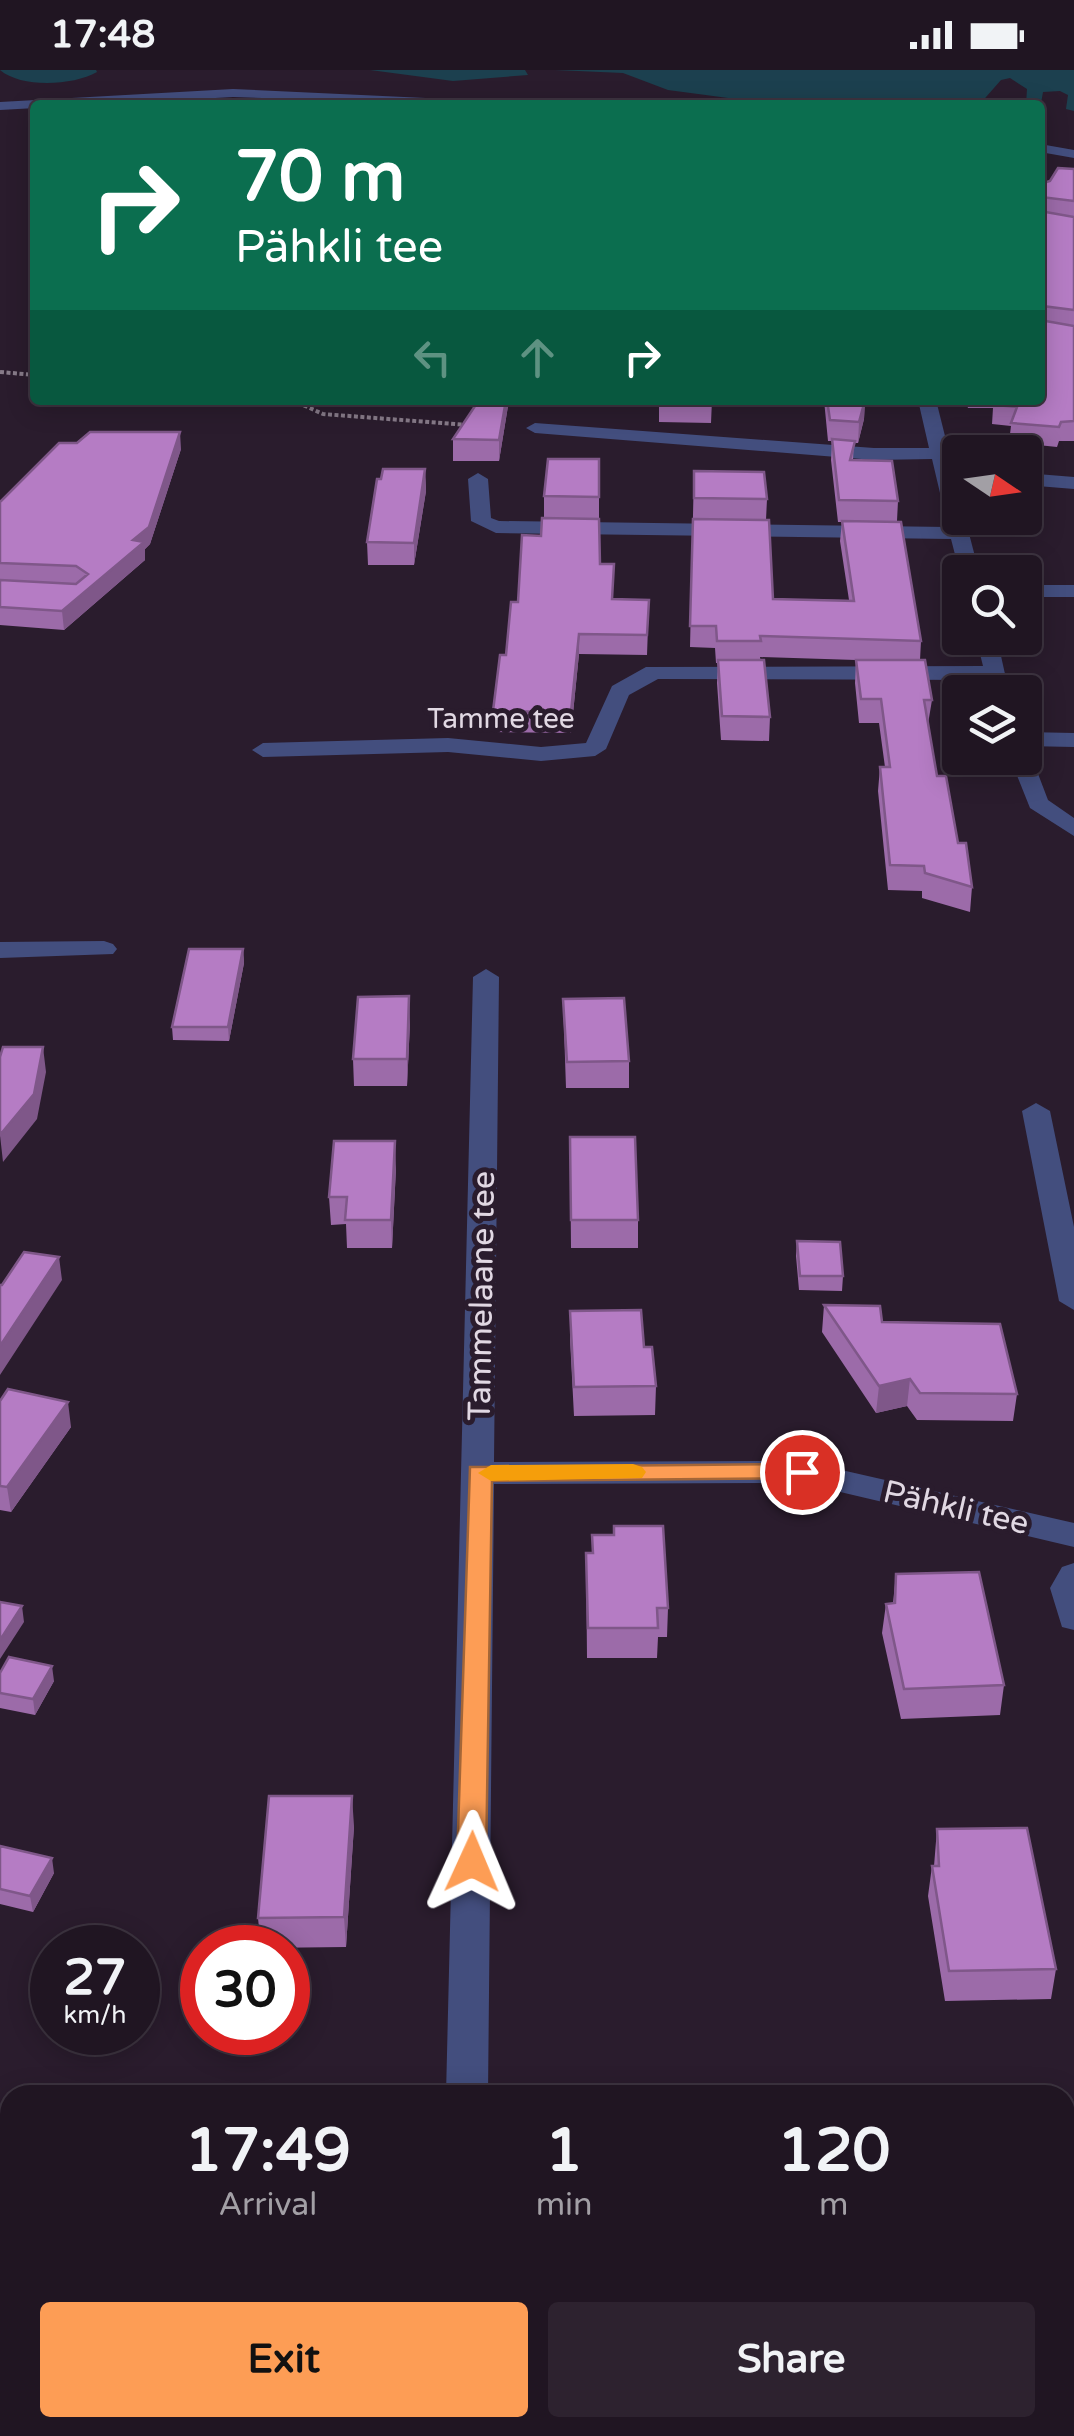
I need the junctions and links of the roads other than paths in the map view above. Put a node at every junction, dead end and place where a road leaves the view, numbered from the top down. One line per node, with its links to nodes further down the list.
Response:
1 (132, 100): 2 (street)
2 (371, 100)
3 (30, 105): 4 (street)
4 (0, 106)
5 (1045, 149): 6 (street)
6 (1074, 154)
7 (929, 405): 9 (street)
8 (536, 428): 10 (street)
9 (942, 445)
10 (942, 465)
11 (478, 479): 14 (street)
12 (1042, 480): 13 (street)
13 (1074, 483)
14 (942, 532)
15 (1042, 591): 16 (street)
16 (1074, 591)
17 (942, 681): 20 (street, Tamme tee)
18 (1042, 739): 19 (street)
19 (1074, 740)
20 (263, 750)
21 (1028, 775): 22 (street)
22 (1074, 829)
23 (104, 949): 24 (street)
24 (0, 950)
25 (486, 978): 28 (street, Tammelaane tee)
26 (1036, 1110): 27 (street)
27 (1074, 1301)
28 (479, 1473): 29 (street, Pähkli tee); 32 (street, Tammelaane tee)
29 (1074, 1536)
30 (1074, 1574): 31 (street)
31 (1074, 1618)
32 (467, 2085)

